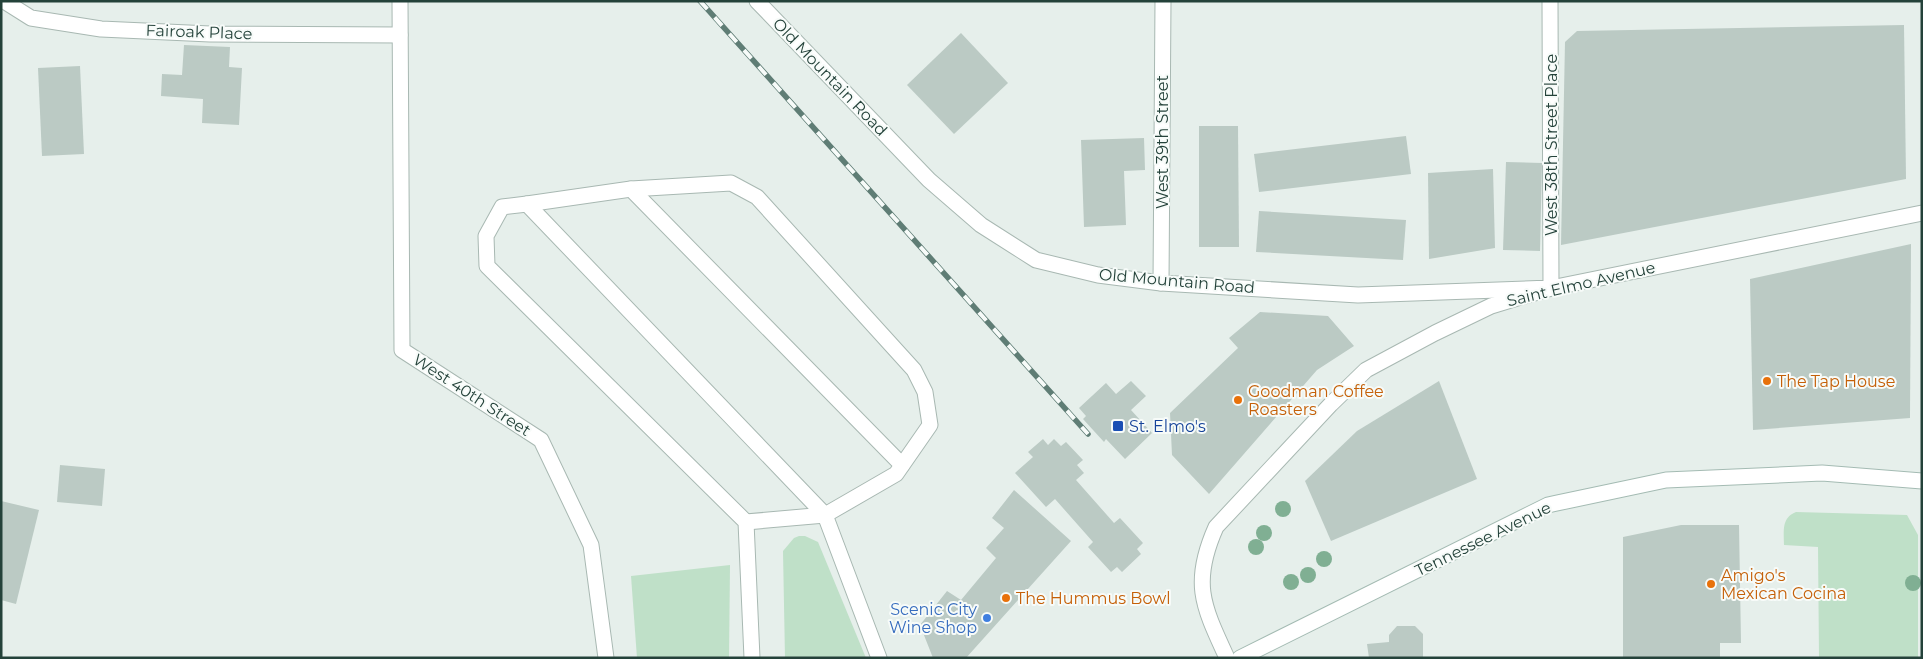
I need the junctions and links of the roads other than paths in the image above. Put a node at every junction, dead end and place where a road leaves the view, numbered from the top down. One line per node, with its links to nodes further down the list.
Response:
1 (4, 1): 6 (street, Fairoak Place)
2 (400, 1): 6 (street, West 40th Street)
3 (758, 1): 10 (street, Old Mountain Road)
4 (1163, 1): 10 (street, West 39th Street)
5 (1550, 1): 11 (street, West 38th Street Place)
6 (400, 35): 16 (street, West 40th Street)
7 (631, 189): 8 (street); 12 (street); 12 (street)
8 (527, 204): 14 (street); 15 (street)
9 (1922, 213): 11 (street, Saint Elmo Avenue)
10 (1161, 283): 11 (street, Old Mountain Road)
11 (1551, 288): 19 (street, Saint Elmo Avenue)
12 (902, 465): 14 (street)
13 (1922, 481): 20 (street, Tennessee Avenue)
14 (825, 515): 15 (street); 18 (street)
15 (746, 522): 17 (street)
16 (606, 658)
17 (752, 658)
18 (879, 658)
19 (1227, 658)
20 (1240, 658)

